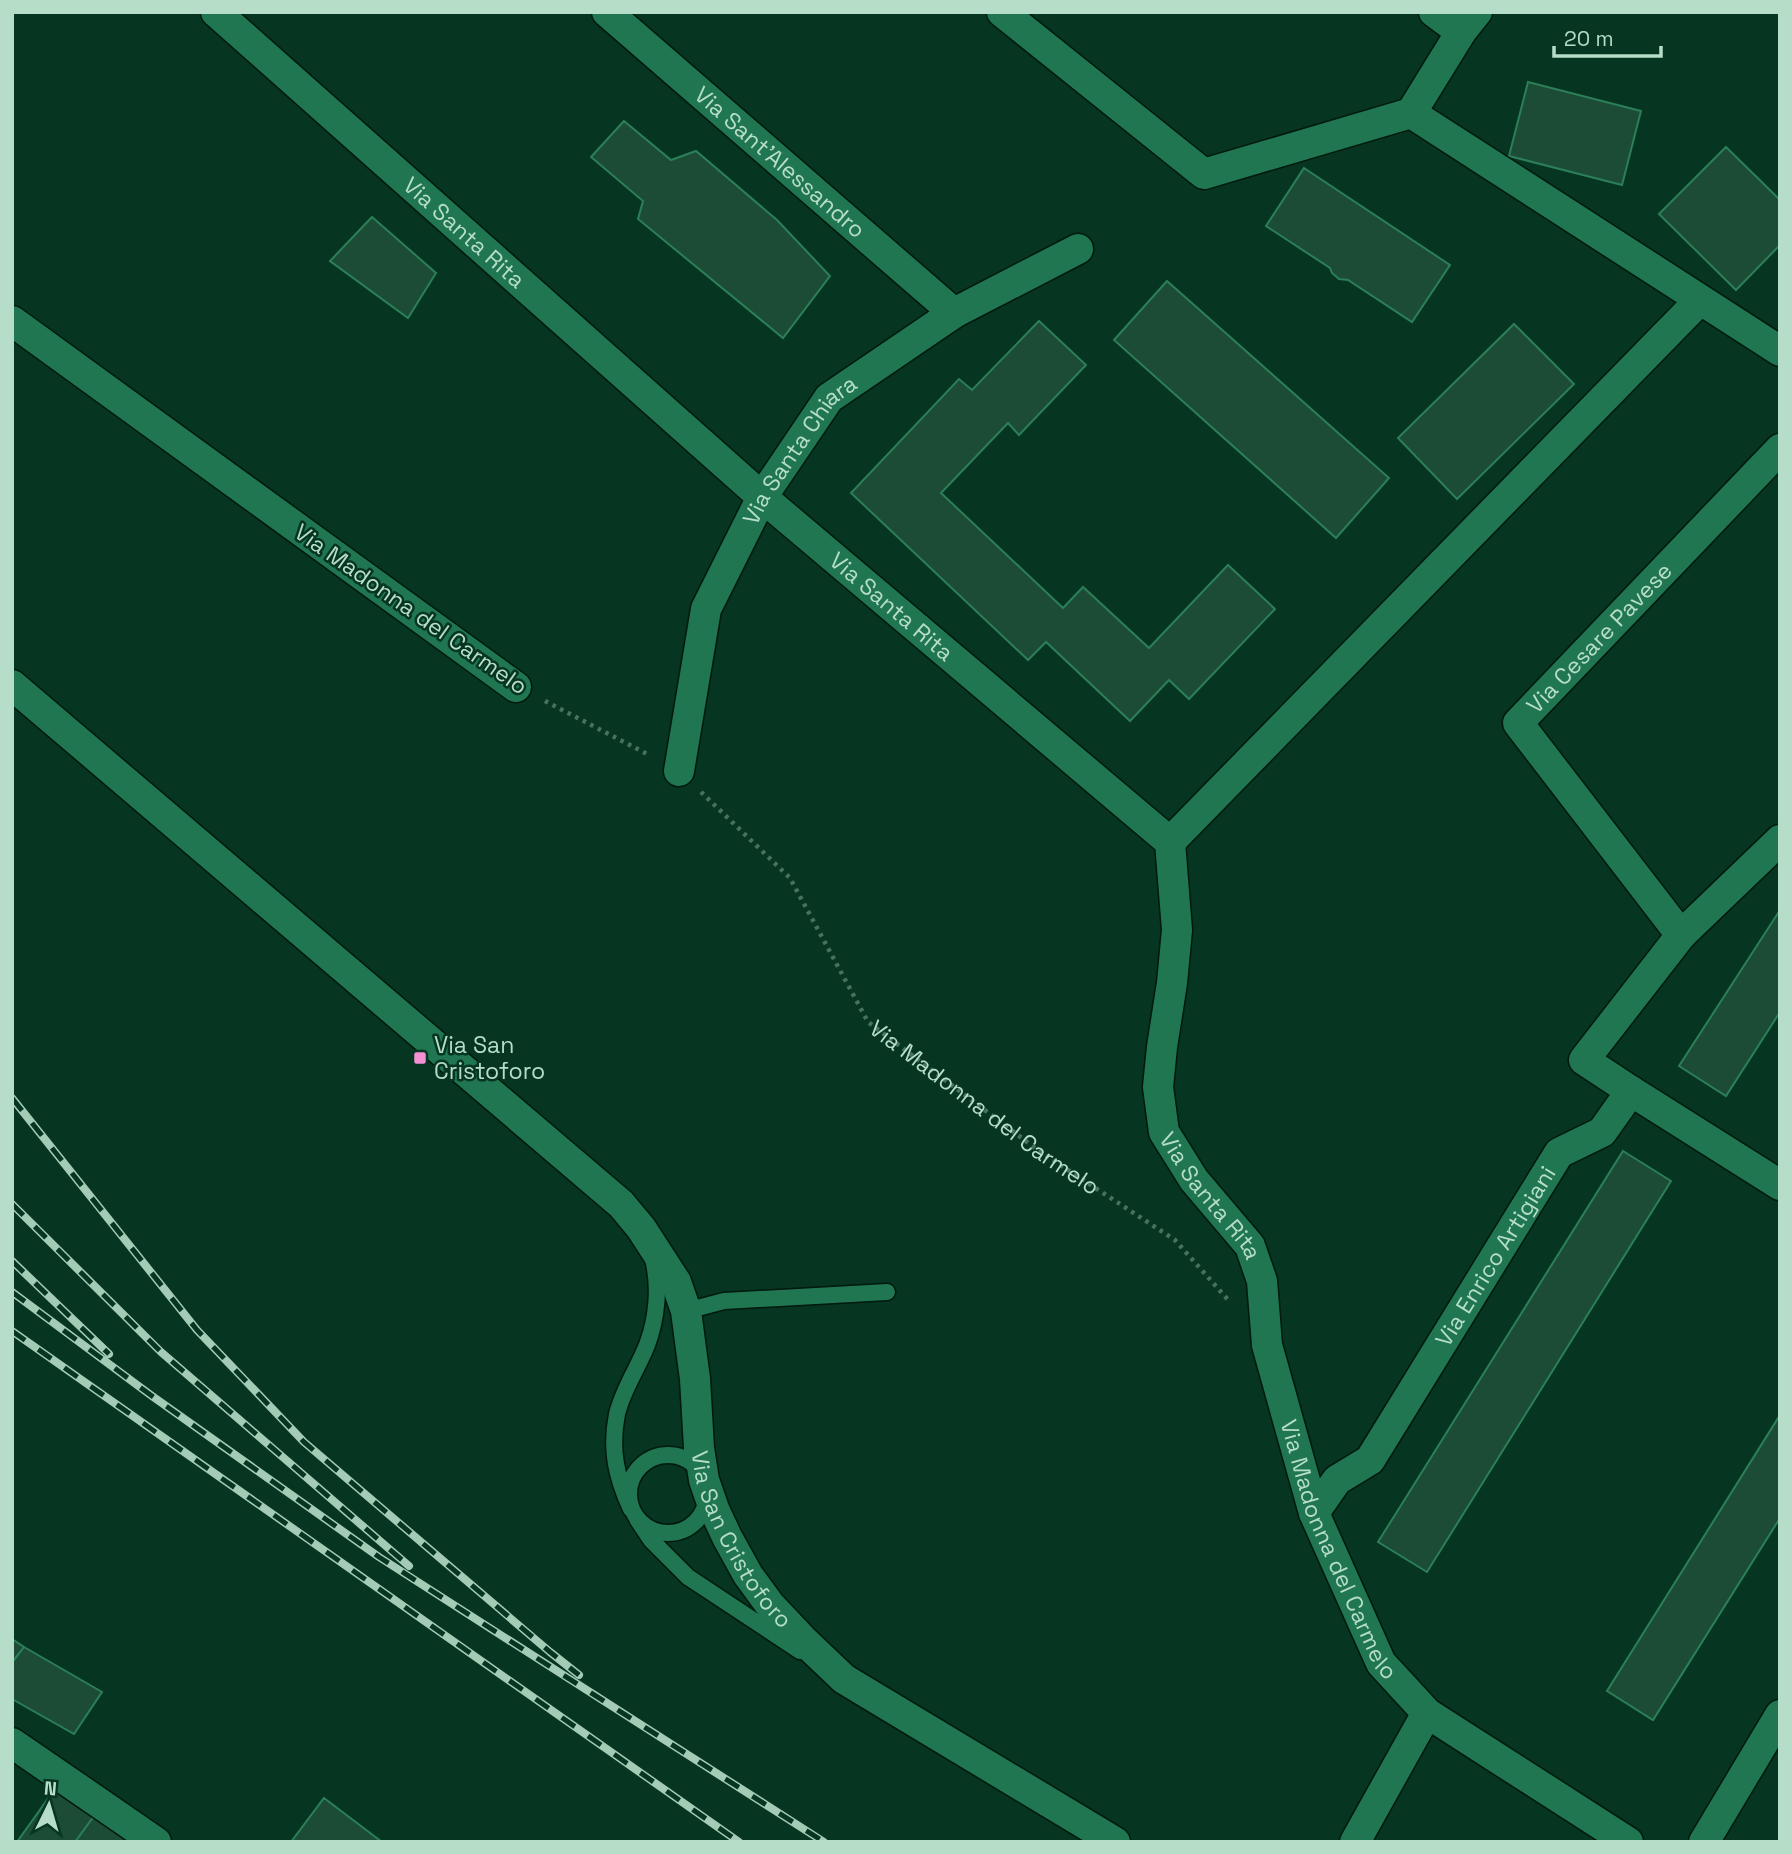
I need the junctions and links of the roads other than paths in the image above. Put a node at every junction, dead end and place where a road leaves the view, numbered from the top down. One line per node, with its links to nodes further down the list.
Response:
1 (216, 12): 13 (street, Via Santa Rita)
2 (607, 12): 9 (street, Via Sant'Alessandro)
3 (1002, 12): 6 (street)
4 (1434, 12): 5 (street)
5 (1469, 22): 6 (street)
6 (1411, 113): 8 (street)
7 (1078, 249): 9 (street, Via Santa Chiara)
8 (1700, 300): 11 (street); 18 (street)
9 (954, 313): 13 (street, Via Santa Chiara)
10 (12, 321): 15 (street, Via Madonna del Carmelo)
11 (1780, 351)
12 (1780, 449): 19 (street, Via Cesare Pavese)
13 (762, 497): 16 (street, Via Santa Chiara); 18 (street, Via Santa Rita)
14 (12, 685): 22 (street, Via San Cristoforo)
15 (516, 687)
16 (679, 771)
17 (1780, 840): 19 (street)
18 (1170, 842): 25 (street, Via Santa Rita)
19 (1681, 935): 20 (street)
20 (1631, 1091): 21 (street); 27 (street, Via Enrico Artigiani)
21 (1780, 1185)
22 (641, 1228): 24 (street, Via San Cristoforo); 28 (lane)
23 (887, 1292): 24 (lane)
24 (686, 1311): 26 (street, Via San Cristoforo)
25 (1268, 1345): 27 (street, Via Madonna del Carmelo)
26 (705, 1480): 28 (lane); 28 (lane); 29 (street, Via San Cristoforo)
27 (1314, 1513): 30 (street, Via Madonna del Carmelo)
28 (634, 1514): 29 (lane)
29 (844, 1679): 34 (street, Via San Cristoforo)
30 (1427, 1713): 35 (street); 36 (street, Via Madonna del Carmelo)
31 (1780, 1715): 37 (street)
32 (12, 1743): 33 (street)
33 (156, 1842)
34 (1115, 1842)
35 (1355, 1842)
36 (1628, 1842)
37 (1704, 1842)

